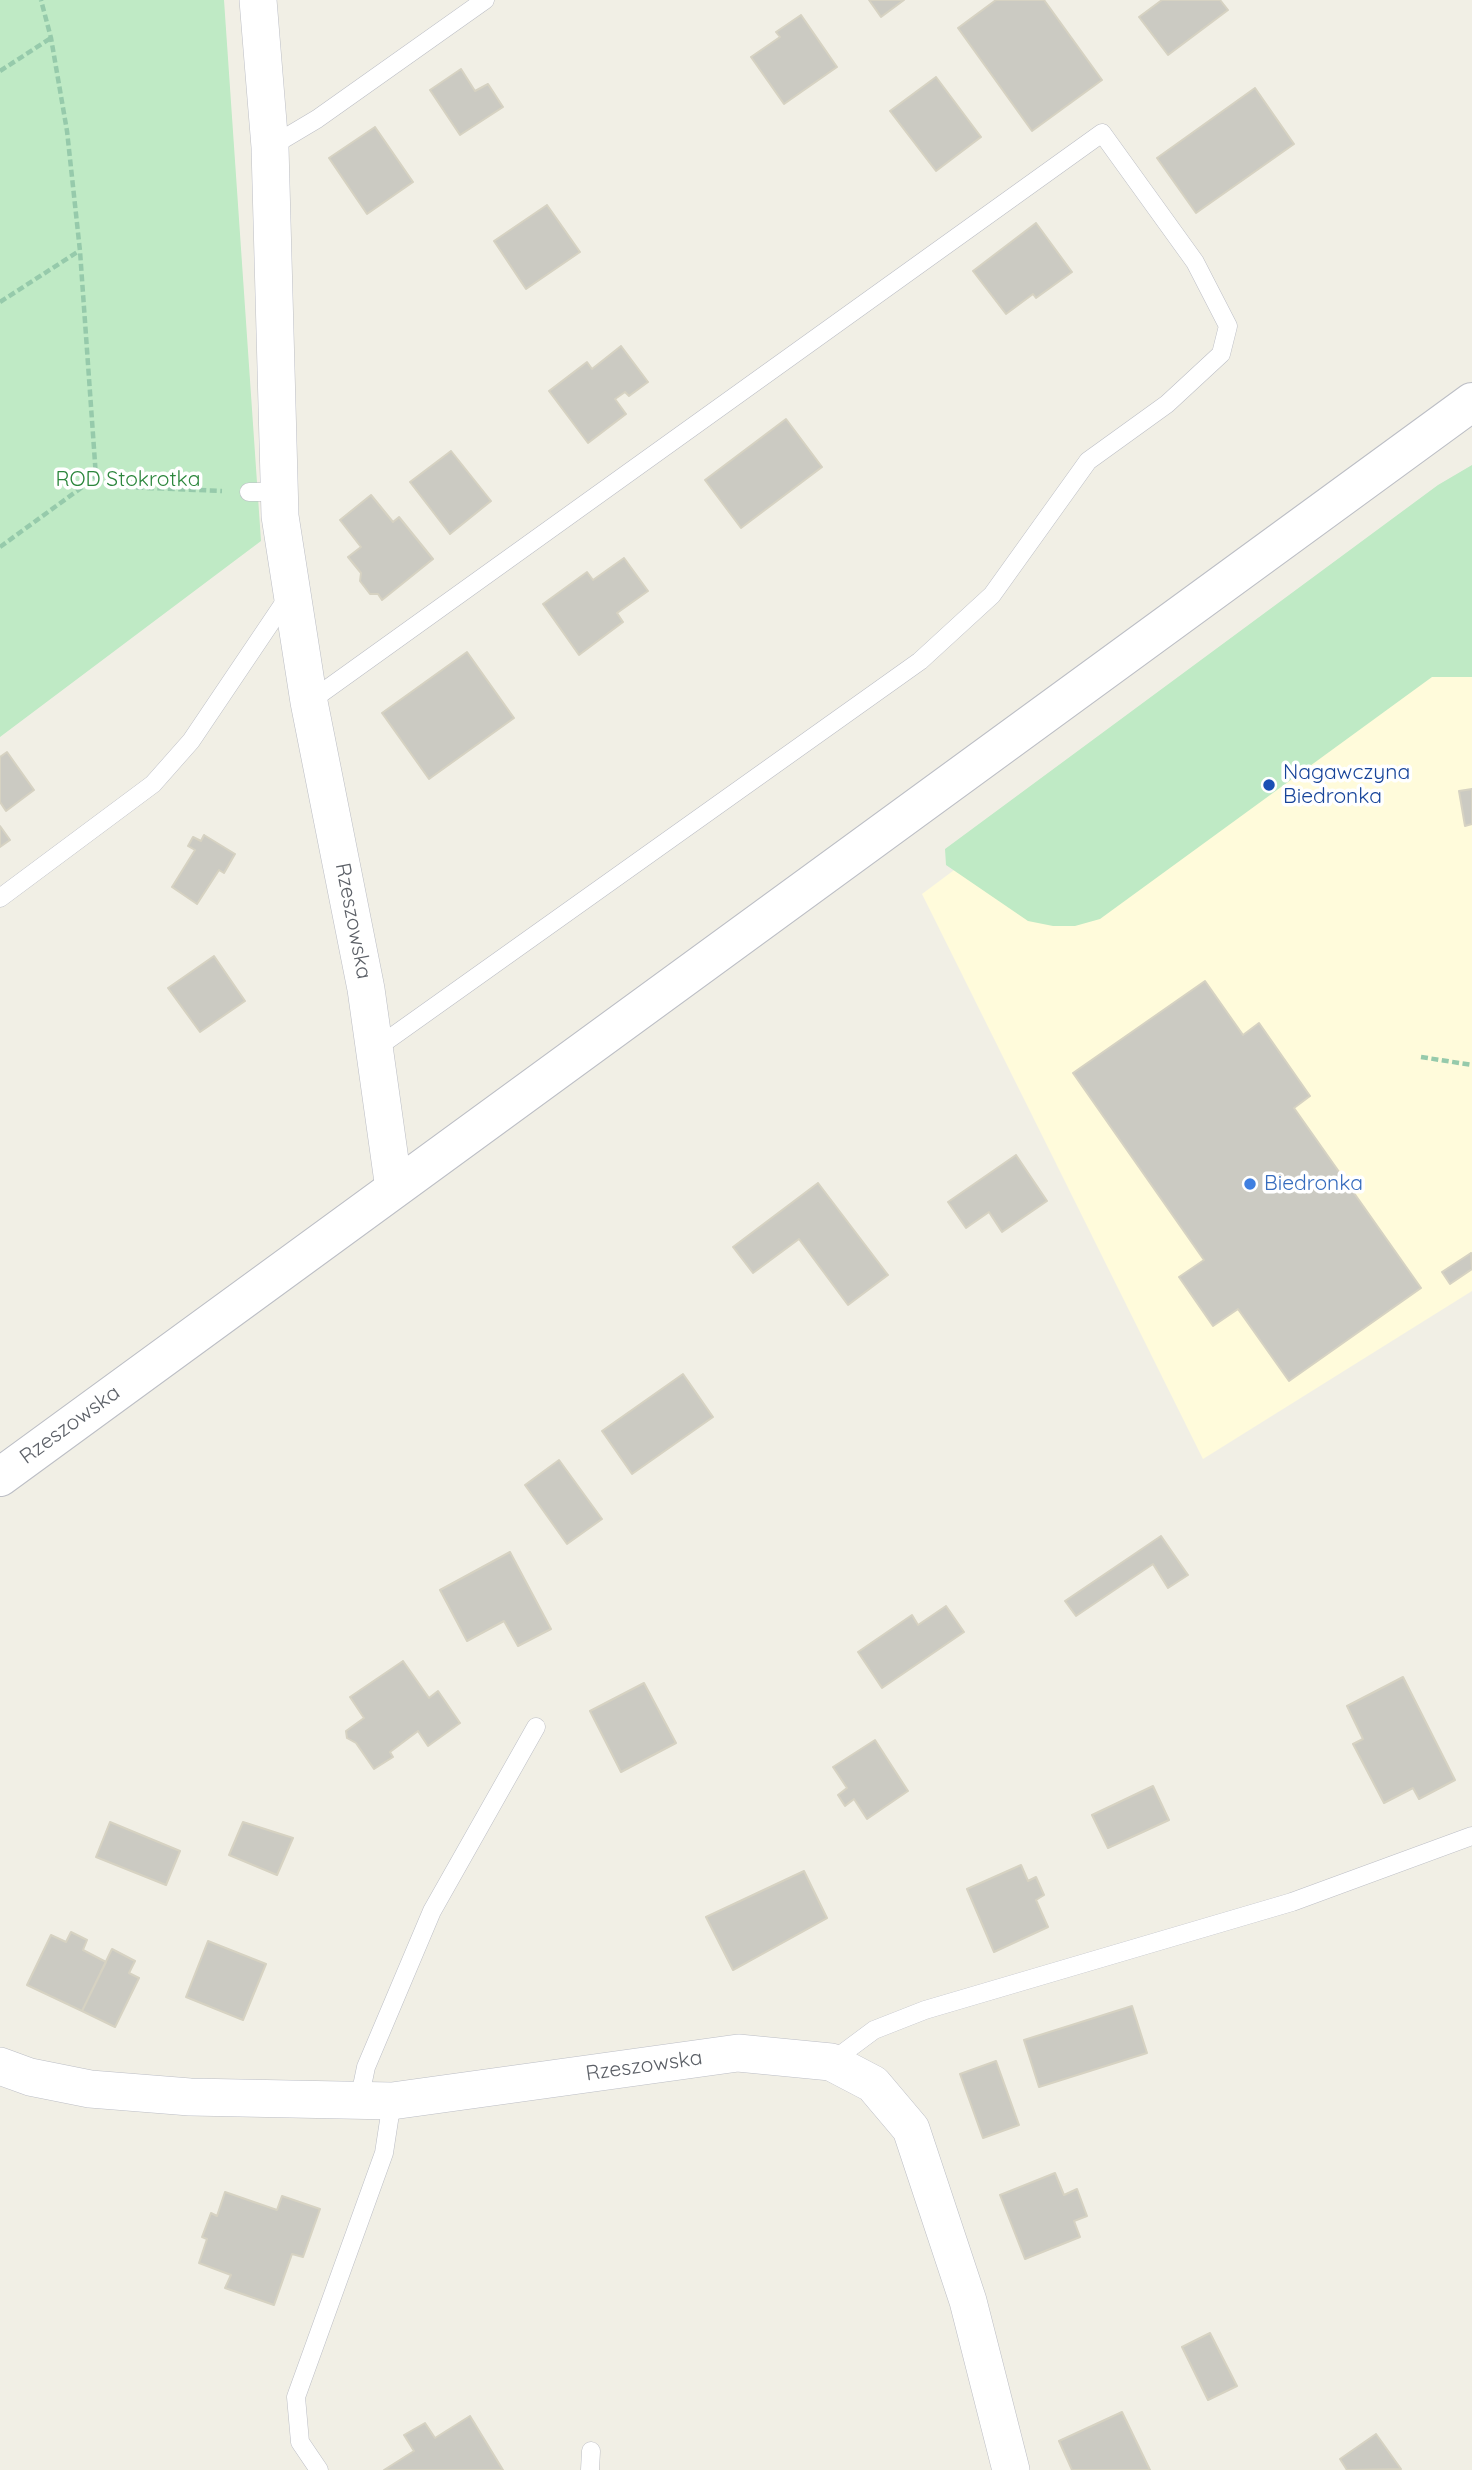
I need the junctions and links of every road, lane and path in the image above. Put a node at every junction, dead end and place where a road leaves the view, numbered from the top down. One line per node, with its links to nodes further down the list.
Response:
1 (41, 0): 4 (path)
2 (258, 0): 6 (street, Rzeszowska)
3 (485, 0): 6 (lane)
4 (51, 38): 5 (path); 7 (path)
5 (0, 71)
6 (270, 147): 11 (street, Rzeszowska)
7 (80, 251): 8 (path); 10 (path)
8 (0, 302)
9 (1472, 402): 19 (street)
10 (96, 477): 11 (path); 12 (path)
11 (264, 492): 13 (street, Rzeszowska)
12 (0, 547)
13 (290, 594): 14 (street, Rzeszowska); 15 (lane)
14 (309, 702): 16 (street, Rzeszowska); 16 (lane)
15 (0, 898)
16 (374, 1049): 19 (street, Rzeszowska)
17 (1421, 1057): 18 (path)
18 (1472, 1065)
19 (394, 1189): 20 (street, Rzeszowska)
20 (0, 1477)
21 (536, 1727): 25 (lane)
22 (1472, 1836): 23 (lane)
23 (831, 2062): 25 (street, Rzeszowska); 29 (street, Rzeszowska)
24 (0, 2066): 25 (street, Rzeszowska)
25 (376, 2101): 27 (lane)
26 (591, 2451): 28 (lane)
27 (319, 2470)
28 (590, 2470)
29 (1011, 2470)

